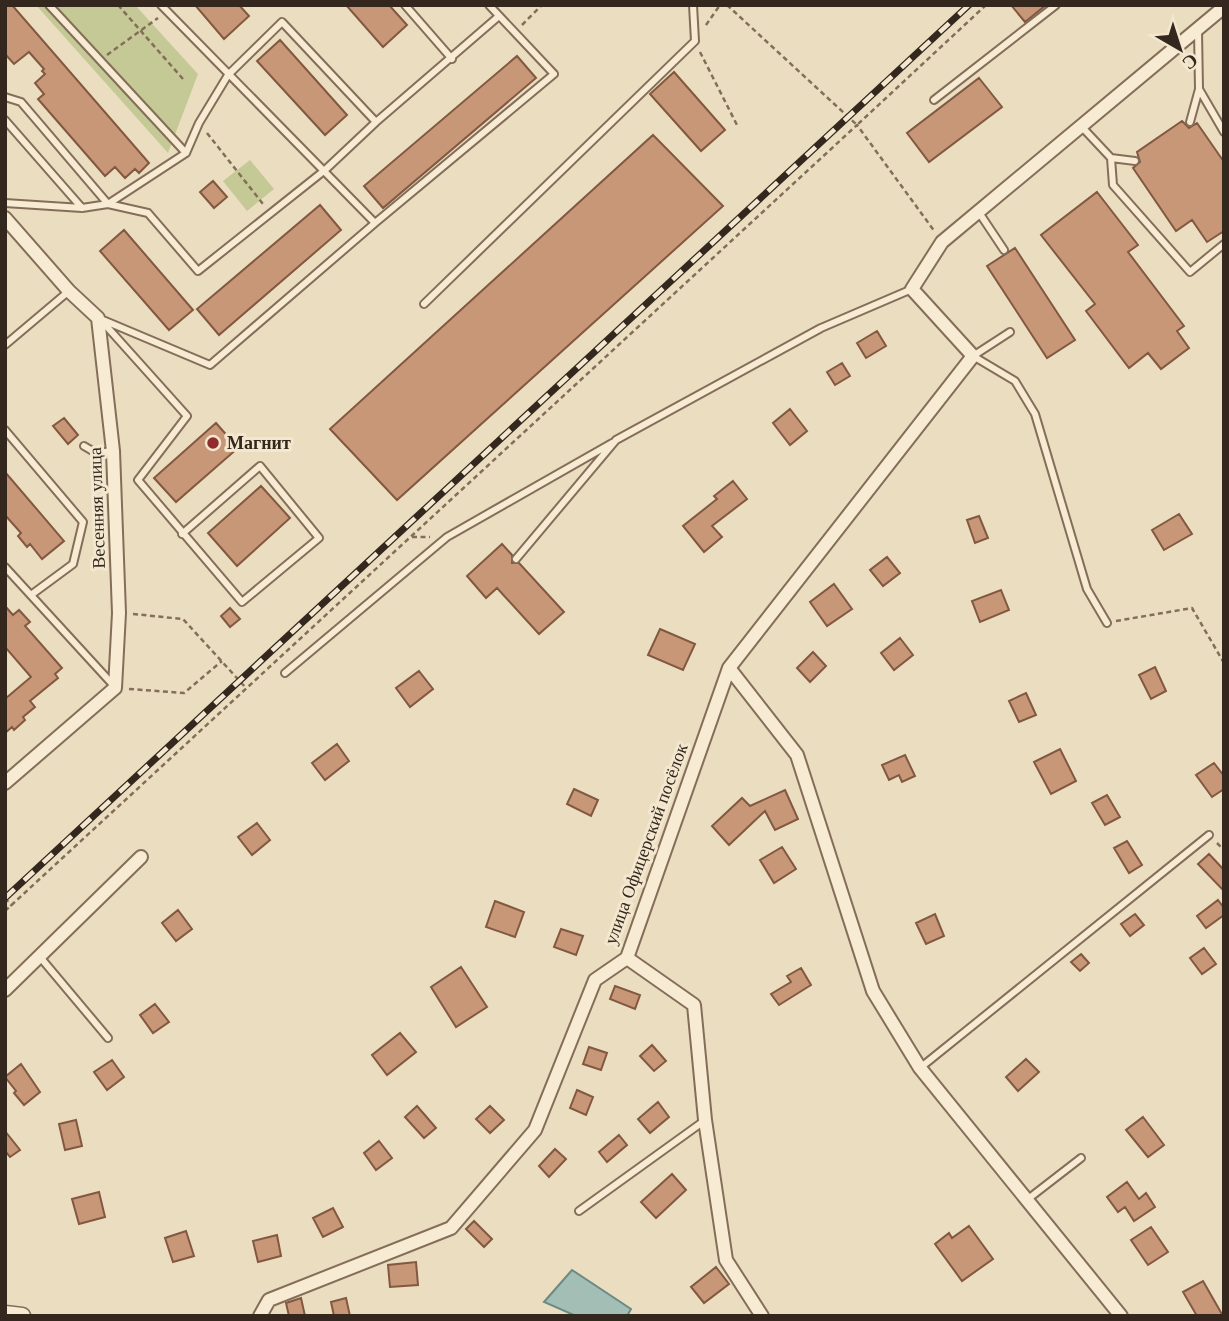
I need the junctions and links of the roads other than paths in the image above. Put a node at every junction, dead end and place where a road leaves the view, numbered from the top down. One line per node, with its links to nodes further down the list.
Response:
1 (49, 5): 20 (lane)
2 (405, 5): 10 (lane)
3 (489, 5): 8 (lane)
4 (693, 5): 34 (lane)
5 (1056, 5): 14 (lane)
6 (164, 8): 11 (lane)
7 (1224, 8): 9 (street)
8 (499, 16): 10 (lane); 29 (lane)
9 (1198, 31): 12 (lane); 18 (street)
10 (452, 58): 16 (lane)
11 (228, 75): 16 (lane); 20 (lane); 23 (lane)
12 (1199, 89): 17 (lane); 19 (lane)
13 (5, 97): 25 (lane)
14 (934, 100)
15 (5, 120): 26 (lane)
16 (376, 122): 23 (lane)
17 (1190, 122)
18 (1082, 126): 21 (lane); 27 (street)
19 (1224, 131)
20 (186, 153): 25 (lane)
21 (1111, 158): 22 (lane); 30 (lane)
22 (1135, 160)
23 (325, 170): 25 (lane); 29 (lane)
24 (5, 204): 26 (lane)
25 (108, 204): 26 (lane)
26 (82, 208)
27 (978, 211): 31 (lane); 32 (street)
28 (5, 218): 33 (street)
29 (375, 223): 35 (lane)
30 (1224, 244)
31 (1004, 250)
32 (912, 289): 38 (street); 40 (lane)
33 (69, 291): 35 (street); 37 (lane)
34 (424, 304)
35 (98, 318): 42 (street, Весенняя улица); 43 (lane)
36 (1010, 332): 38 (lane)
37 (5, 345)
38 (973, 356): 47 (lane); 48 (street, улица Офицерский посёлок)
39 (5, 430): 46 (lane)
40 (616, 440): 44 (lane); 49 (lane)
41 (84, 446): 42 (lane)
42 (113, 451): 50 (street, Весенняя улица)
43 (182, 534): 43 (lane)
44 (516, 559)
45 (5, 567): 46 (lane)
46 (31, 595): 50 (lane)
47 (1107, 623)
48 (729, 668): 55 (street, улица Офицерский посёлок); 58 (street)
49 (285, 673)
50 (115, 688): 51 (street)
51 (5, 783)
52 (1209, 835): 58 (lane)
53 (141, 857): 54 (street)
54 (40, 957): 56 (street); 57 (lane)
55 (627, 958): 59 (street); 65 (street, улица Офицерский посёлок)
56 (5, 990)
57 (108, 1038)
58 (920, 1068): 61 (street)
59 (705, 1120): 62 (lane); 66 (street)
60 (1081, 1158): 61 (lane)
61 (1028, 1199): 67 (street)
62 (579, 1211)
63 (5, 1314): 64 (street)
64 (22, 1316)
65 (260, 1316)
66 (762, 1316)
67 (1121, 1316)

